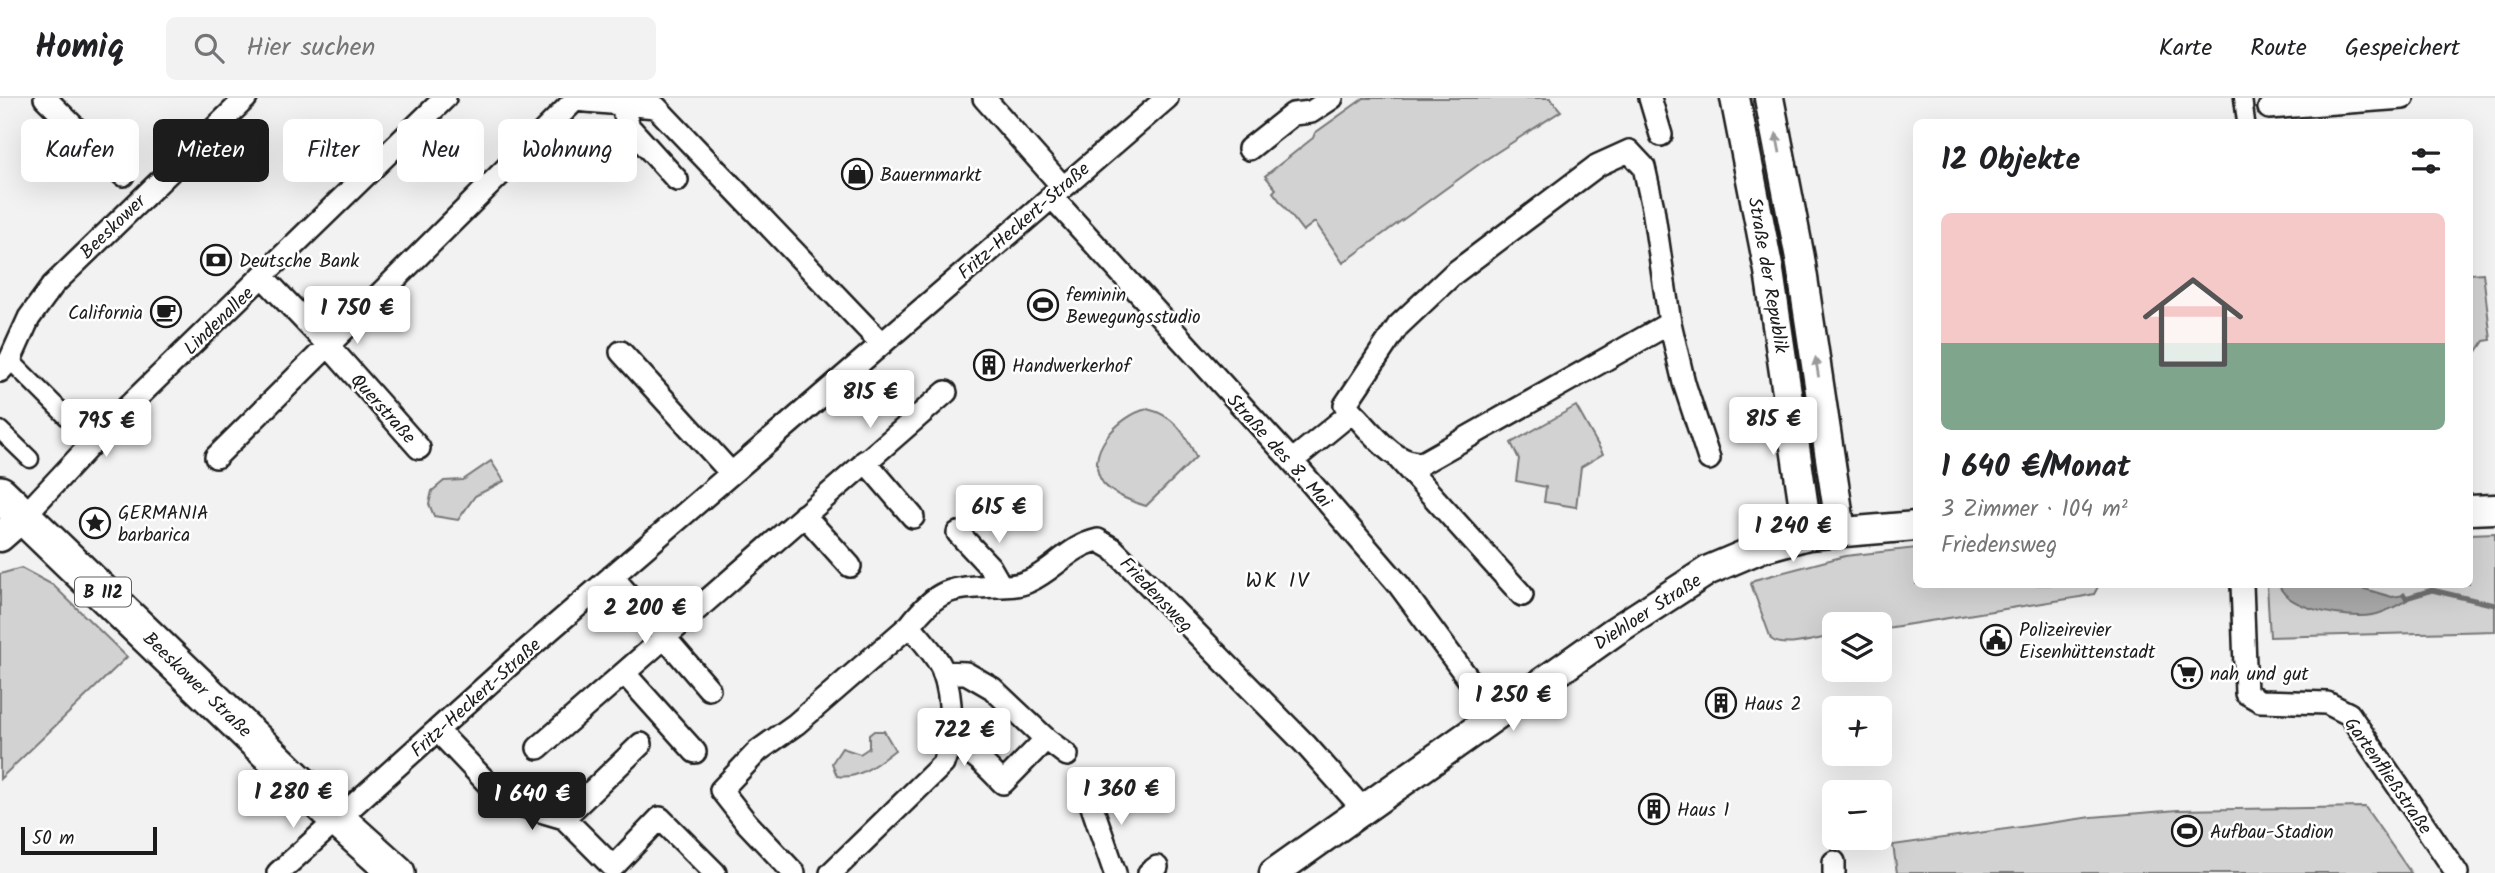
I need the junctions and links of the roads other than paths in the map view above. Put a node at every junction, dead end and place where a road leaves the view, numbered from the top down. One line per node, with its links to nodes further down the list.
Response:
1 (45, 98): 15 (street)
2 (246, 98): 27 (street, Beeskower)
3 (445, 98): 22 (street, Lindenallee)
4 (984, 98): 21 (street, Straße des 8. Mai)
5 (1167, 98): 21 (street, Fritz-Heckert-Straße)
6 (1332, 98): 19 (street)
7 (1650, 98): 18 (street)
8 (1735, 98): 48 (street, Straße der Republik)
9 (1769, 98): 46 (street, Straße der Republik, one-way to 9)
10 (2242, 98): 16 (street)
11 (2403, 98): 12 (street)
12 (2336, 103): 14 (street); 17 (street)
13 (621, 104): 20 (street); 24 (street); 25 (street)
14 (2269, 110)
15 (66, 119)
16 (2246, 119)
17 (2299, 119)
18 (1661, 135)
19 (1249, 149)
20 (677, 180)
21 (1057, 191): 25 (street, Fritz-Heckert-Straße); 38 (street, Straße des 8. Mai)
22 (262, 276): 24 (street, Querstraße); 42 (street, Lindenallee)
23 (1670, 323): 29 (street); 35 (street); 36 (street)
24 (327, 344): 32 (street, Querstraße); 33 (street)
25 (882, 344): 39 (street, Fritz-Heckert-Straße)
26 (621, 352): 39 (street)
27 (5, 365): 30 (street)
28 (946, 392): 37 (street)
29 (1352, 412): 35 (street); 38 (street)
30 (70, 420)
31 (0, 430): 34 (street)
32 (419, 448)
33 (216, 457)
34 (30, 459)
35 (1399, 459): 53 (street)
36 (1709, 460)
37 (865, 461): 43 (street); 44 (street)
38 (1292, 461): 59 (street, Straße des 8. Mai)
39 (731, 474): 50 (street, Fritz-Heckert-Straße)
40 (2495, 509): 41 (street)
41 (2473, 510)
42 (8, 515): 70 (main road, Beeskower Straße / B 112)
43 (804, 515): 49 (street); 55 (street)
44 (913, 517)
45 (1913, 526): 46 (street, Diehloer Straße)
46 (1841, 531): 48 (street, Diehloer Straße)
47 (958, 533): 51 (street)
48 (1808, 535): 59 (street, Diehloer Straße)
49 (850, 566)
50 (612, 576): 55 (street); 60 (street, Fritz-Heckert-Straße)
51 (1001, 586): 54 (street, Friedensweg); 68 (street, Friedensweg)
52 (2242, 588): 79 (street, Gartenfließstraße)
53 (1522, 595)
54 (910, 625): 56 (street); 75 (street, Friedensweg)
55 (666, 639): 57 (street); 58 (street)
56 (943, 672): 61 (street); 63 (street)
57 (625, 674): 64 (street); 65 (street)
58 (709, 689)
59 (1496, 716): 68 (street, Diehloer Straße)
60 (437, 730): 69 (street); 70 (street, Fritz-Heckert-Straße)
61 (1046, 740): 63 (street); 66 (street)
62 (641, 744): 69 (street)
63 (950, 746): 76 (street)
64 (538, 748)
65 (695, 752)
66 (1067, 754)
67 (1088, 795): 77 (street)
68 (1363, 808): 78 (street, Diehloer Straße)
69 (564, 818): 71 (street)
70 (337, 819): 72 (street, Fritz-Heckert-Straße); 73 (main road, Beeskower Straße / B 112)
71 (617, 871): 74 (street)
72 (278, 873)
73 (397, 873)
74 (715, 873)
75 (794, 873)
76 (831, 873)
77 (1115, 873)
78 (1274, 873)
79 (2457, 873)

